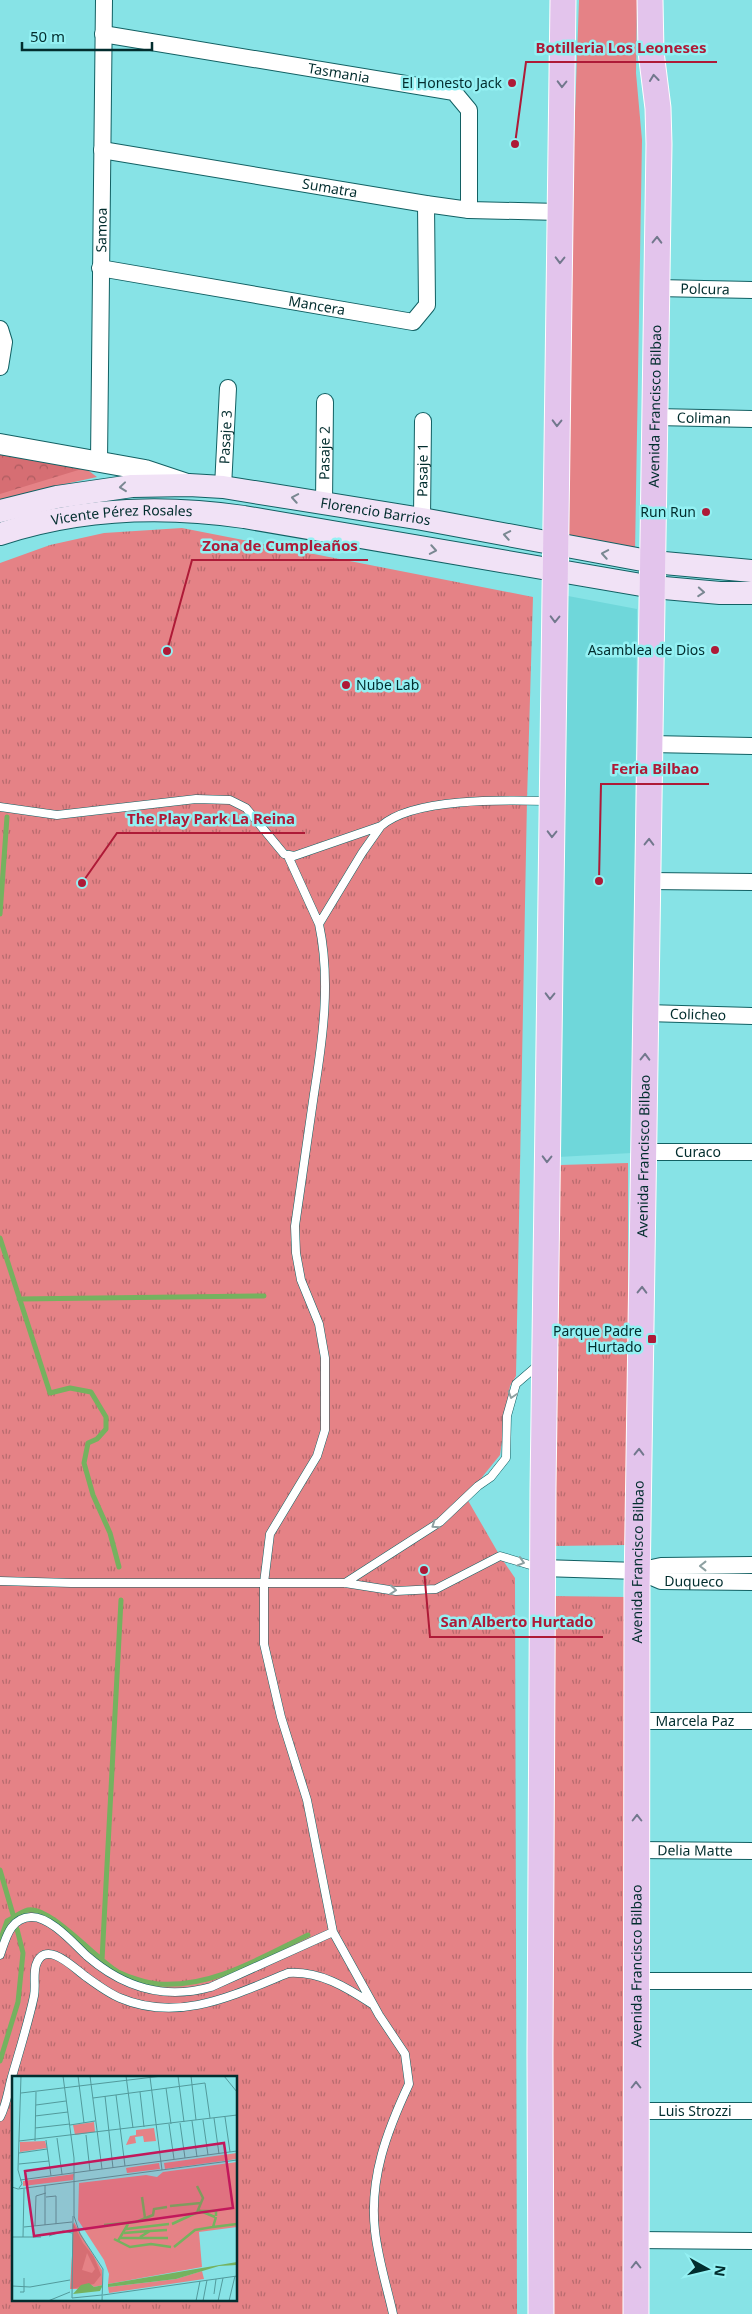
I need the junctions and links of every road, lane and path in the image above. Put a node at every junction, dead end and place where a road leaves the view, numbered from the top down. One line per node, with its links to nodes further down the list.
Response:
1 (104, 0): 4 (street, Samoa)
2 (563, 0): 8 (main road, one-way to 8)
3 (650, 0): 10 (main road, Avenida Francisco Bilbao, one-way to 3)
4 (102, 34): 5 (street, Samoa); 7 (street, Tasmania)
5 (102, 150): 6 (street, Sumatra); 9 (street, Samoa)
6 (426, 204): 7 (street, Sumatra); 9 (street, Mancera)
7 (468, 210): 8 (street, Sumatra)
8 (560, 212): 28 (main road, one-way to 28)
9 (100, 268): 20 (street, Samoa)
10 (657, 288): 11 (street, Polcura); 16 (main road, Avenida Francisco Bilbao)
11 (752, 290)
12 (0, 329): 13 (street)
13 (0, 367)
14 (228, 388): 22 (street, Pasaje 3)
15 (325, 402): 23 (street, Pasaje 2)
16 (655, 417): 17 (street, Coliman); 29 (main road, Avenida Francisco Bilbao)
17 (752, 419)
18 (424, 421): 26 (street, Pasaje 1)
19 (0, 444): 20 (street, Florencio Barrios)
20 (99, 461): 21 (street, Florencio Barrios)
21 (189, 485): 22 (main road, Florencio Barrios); 24 (main road, Vicente Pérez Rosales, one-way to 24)
22 (224, 487): 23 (main road, Florencio Barrios, one-way to 22)
23 (324, 502): 26 (main road, Florencio Barrios)
24 (0, 511)
25 (244, 516): 27 (main road, Vicente Pérez Rosales); 30 (main road, Florencio Barrios, one-way to 30)
26 (422, 520): 28 (main road, Florencio Barrios, one-way to 26)
27 (0, 534)
28 (555, 544): 29 (main road, Florencio Barrios, one-way to 28); 30 (main road)
29 (653, 562): 31 (main road, Florencio Barrios); 32 (main road, Avenida Francisco Bilbao)
30 (555, 570): 32 (main road, Florencio Barrios); 36 (main road, one-way to 36)
31 (752, 571)
32 (653, 587): 33 (main road, Florencio Barrios, one-way to 33); 34 (main road, Avenida Francisco Bilbao)
33 (752, 592)
34 (650, 744): 35 (street); 40 (main road, Avenida Francisco Bilbao, one-way to 34)
35 (752, 746)
36 (553, 801): 38 (lane); 47 (main road, one-way to 47)
37 (0, 807): 39 (lane)
38 (381, 826): 39 (lane); 42 (lane)
39 (288, 856): 42 (lane)
40 (648, 881): 41 (street); 43 (main road, Avenida Francisco Bilbao)
41 (752, 882)
42 (319, 924): 54 (lane)
43 (646, 1014): 44 (street, Colicheo); 45 (main road, Avenida Francisco Bilbao, one-way to 43)
44 (752, 1016)
45 (644, 1152): 46 (street, Curaco); 50 (main road, Avenida Francisco Bilbao, one-way to 45)
46 (752, 1152)
47 (544, 1360): 49 (main road); 53 (lane, one-way to 53)
48 (752, 1565): 50 (street, Duqueco, one-way to 50)
49 (542, 1568): 50 (street, Duqueco); 53 (lane, one-way to 49); 70 (main road)
50 (638, 1571): 52 (street, Duqueco); 55 (main road, Avenida Francisco Bilbao)
51 (0, 1581): 54 (lane)
52 (752, 1582)
53 (345, 1583): 54 (lane)
54 (264, 1584): 59 (lane)
55 (637, 1720): 56 (street, Marcela Paz); 57 (main road, Avenida Francisco Bilbao, one-way to 55)
56 (752, 1721)
57 (637, 1850): 58 (street, Delia Matte); 61 (main road, Avenida Francisco Bilbao)
58 (752, 1851)
59 (334, 1932): 60 (lane); 63 (lane)
60 (0, 1955)
61 (637, 1981): 62 (street); 64 (main road, Avenida Francisco Bilbao, one-way to 61)
62 (752, 1981)
63 (373, 2005): 66 (lane); 69 (lane)
64 (636, 2111): 65 (street, Luis Strozzi); 67 (main road, Avenida Francisco Bilbao)
65 (752, 2111)
66 (0, 2116)
67 (636, 2240): 68 (street); 71 (main road, Avenida Francisco Bilbao, one-way to 67)
68 (752, 2241)
69 (393, 2314)
70 (541, 2314)
71 (636, 2314)

